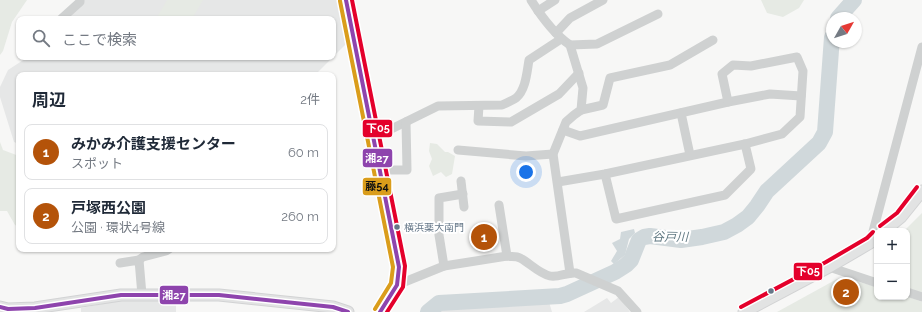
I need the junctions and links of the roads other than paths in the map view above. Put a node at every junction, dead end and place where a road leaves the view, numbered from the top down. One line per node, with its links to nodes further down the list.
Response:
1 (80, 0): 8 (street)
2 (346, 0): 21 (street)
3 (531, 0): 6 (street)
4 (555, 0): 6 (street)
5 (603, 0): 9 (street)
6 (538, 11): 9 (street)
7 (658, 14): 11 (street)
8 (64, 16)
9 (559, 36): 11 (street); 16 (street)
10 (713, 40): 17 (street)
11 (570, 45): 13 (street)
12 (921, 52): 35 (street)
13 (579, 73): 16 (street); 17 (street)
14 (801, 96): 15 (street); 15 (street); 22 (street)
15 (728, 102): 18 (street)
16 (479, 106): 19 (street)
17 (582, 110): 20 (street)
18 (681, 113): 20 (street); 25 (street)
19 (406, 122): 21 (street); 26 (street)
20 (563, 130): 24 (street)
21 (373, 138): 26 (street)
22 (744, 144): 25 (street); 27 (street)
23 (458, 150): 24 (street)
24 (553, 154): 29 (street)
25 (690, 156): 27 (street)
26 (379, 170): 44 (street)
27 (605, 174): 29 (street)
28 (461, 181): 31 (street)
29 (558, 182): 42 (street)
30 (922, 191): 34 (main road)
31 (462, 194): 33 (street); 40 (street)
32 (499, 205): 37 (street)
33 (464, 207)
34 (888, 228)
35 (873, 240): 41 (main road)
36 (162, 252): 38 (street)
37 (507, 256): 40 (street); 42 (street)
38 (139, 260): 39 (street); 46 (street)
39 (120, 263)
40 (444, 266): 44 (street)
41 (829, 267): 43 (street); 52 (main road)
42 (570, 273): 51 (street)
43 (874, 282)
44 (397, 285): 50 (street)
45 (910, 293): 47 (street)
46 (142, 295): 48 (main road); 49 (main road)
47 (922, 297)
48 (0, 307)
49 (348, 312)
50 (380, 312)
51 (637, 312)
52 (744, 312)

